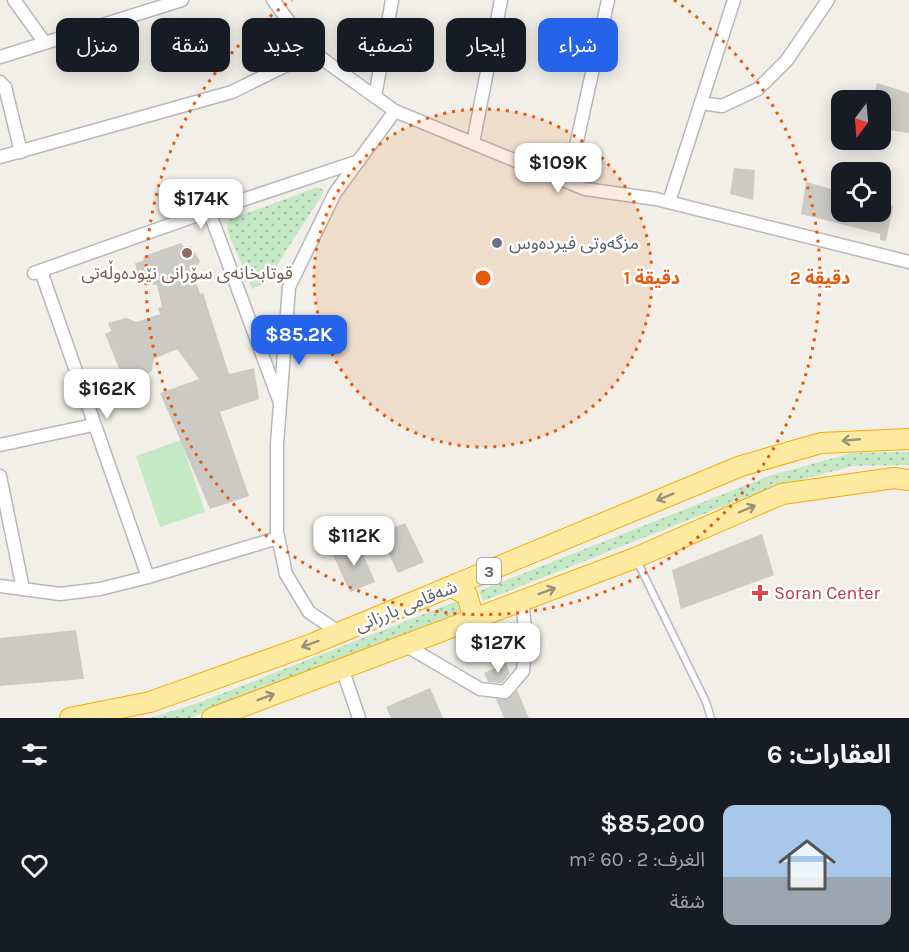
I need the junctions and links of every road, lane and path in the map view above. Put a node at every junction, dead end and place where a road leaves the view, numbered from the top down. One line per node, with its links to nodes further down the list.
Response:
1 (14, 0): 10 (street)
2 (182, 0): 10 (street)
3 (273, 0): 9 (street)
4 (392, 0): 15 (street)
5 (501, 0): 18 (street)
6 (608, 0): 22 (street)
7 (734, 0): 16 (street)
8 (828, 0): 16 (street)
9 (286, 18)
10 (45, 43): 11 (street)
11 (0, 57)
12 (325, 61): 15 (street)
13 (269, 72): 19 (street)
14 (0, 82): 19 (street)
15 (375, 97): 17 (street)
16 (701, 103): 23 (street)
17 (395, 111): 18 (street); 21 (street)
18 (473, 144): 22 (street)
19 (21, 152): 20 (street)
20 (0, 158)
21 (359, 161): 24 (street); 26 (street)
22 (568, 182): 23 (street)
23 (669, 202): 25 (street)
24 (208, 211): 26 (street); 27 (street)
25 (909, 262)
26 (280, 404): 32 (street)
27 (93, 425): 29 (street); 34 (street)
28 (909, 439): 36 (highway, شەقامی بارزانی / 3, one-way to 36)
29 (0, 445)
30 (0, 476): 37 (street)
31 (909, 480): 33 (highway, شەقامی بارزانی / 3, one-way to 31)
32 (278, 538): 34 (street); 40 (street)
33 (635, 558): 38 (highway, شەقامی بارزانی / 3, one-way to 33); 46 (lane)
34 (148, 578): 37 (street)
35 (0, 586): 37 (street)
36 (452, 587): 39 (highway); 40 (highway, شەقامی بارزانی / 3)
37 (23, 589)
38 (522, 600): 39 (highway, شەقامی بارزانی / 3); 41 (street)
39 (470, 620): 41 (highway, شەقامی بارزانی / 3)
40 (340, 633): 43 (highway, شەقامی بارزانی / 3, one-way to 43)
41 (405, 645): 42 (highway, شەقامی بارزانی / 3)
42 (342, 669): 44 (highway, شەقامی بارزانی / 3, one-way to 42); 45 (street)
43 (70, 718)
44 (212, 718)
45 (359, 718)
46 (711, 718)

